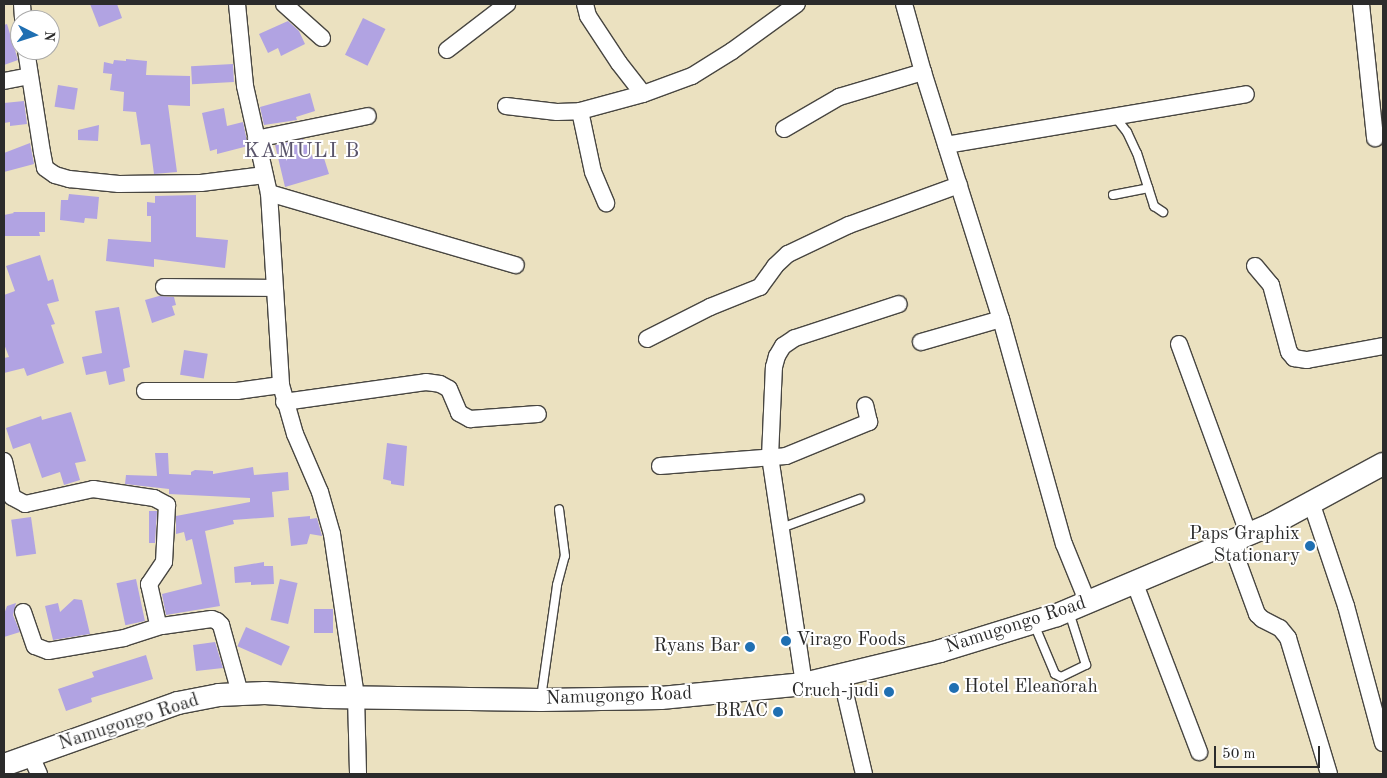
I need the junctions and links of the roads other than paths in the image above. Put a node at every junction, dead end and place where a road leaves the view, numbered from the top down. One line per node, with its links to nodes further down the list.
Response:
1 (237, 4): 22 (street)
2 (284, 4): 8 (street)
3 (507, 4): 9 (street)
4 (585, 4): 14 (street)
5 (797, 4): 14 (street)
6 (904, 4): 11 (street)
7 (1361, 4): 21 (street)
8 (322, 38)
9 (447, 50)
10 (27, 60): 12 (street)
11 (923, 72): 20 (street); 23 (street)
12 (29, 76): 13 (street); 24 (street)
13 (4, 81)
14 (643, 94): 17 (street)
15 (1246, 94): 19 (street)
16 (506, 106): 17 (street)
17 (580, 111): 29 (street)
18 (368, 116): 22 (street)
19 (1116, 118): 23 (street); 26 (lane)
20 (784, 129)
21 (1375, 138)
22 (256, 139): 24 (street)
23 (946, 146): 25 (street)
24 (264, 175): 27 (street)
25 (959, 185): 36 (street); 37 (street)
26 (1148, 188): 28 (lane); 30 (lane)
27 (268, 193): 31 (street); 34 (street)
28 (1113, 195)
29 (606, 203)
30 (1163, 212)
31 (516, 265)
32 (1255, 266): 40 (street)
33 (164, 286): 34 (street)
34 (274, 288): 41 (street)
35 (899, 304): 46 (street)
36 (1001, 319): 38 (street); 56 (street)
37 (648, 339)
38 (921, 342)
39 (1179, 344): 54 (street)
40 (1383, 346)
41 (281, 385): 42 (street); 43 (street)
42 (145, 391)
43 (284, 402): 45 (street); 64 (street)
44 (865, 405): 46 (street)
45 (538, 414)
46 (770, 456): 49 (street); 53 (street)
47 (4, 462): 59 (street)
48 (1383, 464): 51 (main road, Namugongo Road)
49 (660, 466)
50 (860, 499): 53 (lane)
51 (1311, 502): 54 (main road, Namugongo Road); 62 (street)
52 (559, 509): 65 (lane)
53 (781, 528): 61 (street)
54 (1240, 539): 55 (main road, Namugongo Road); 72 (street)
55 (1135, 584): 56 (main road, Namugongo Road); 67 (street)
56 (1078, 606): 58 (main road, Namugongo Road); 58 (lane)
57 (23, 612): 59 (street)
58 (1034, 622): 60 (main road, Namugongo Road)
59 (162, 626): 63 (street)
60 (841, 676): 61 (main road, Namugongo Road); 71 (street)
61 (804, 684): 65 (main road, Namugongo Road)
62 (1376, 687): 66 (street)
63 (240, 693): 64 (main road, Namugongo Road); 69 (main road, Namugongo Road)
64 (356, 696): 65 (main road, Namugongo Road); 70 (street)
65 (541, 700)
66 (1383, 744)
67 (1199, 752)
68 (4, 765): 69 (main road, Namugongo Road)
69 (35, 765)
70 (358, 774)
71 (864, 774)
72 (1329, 774)

